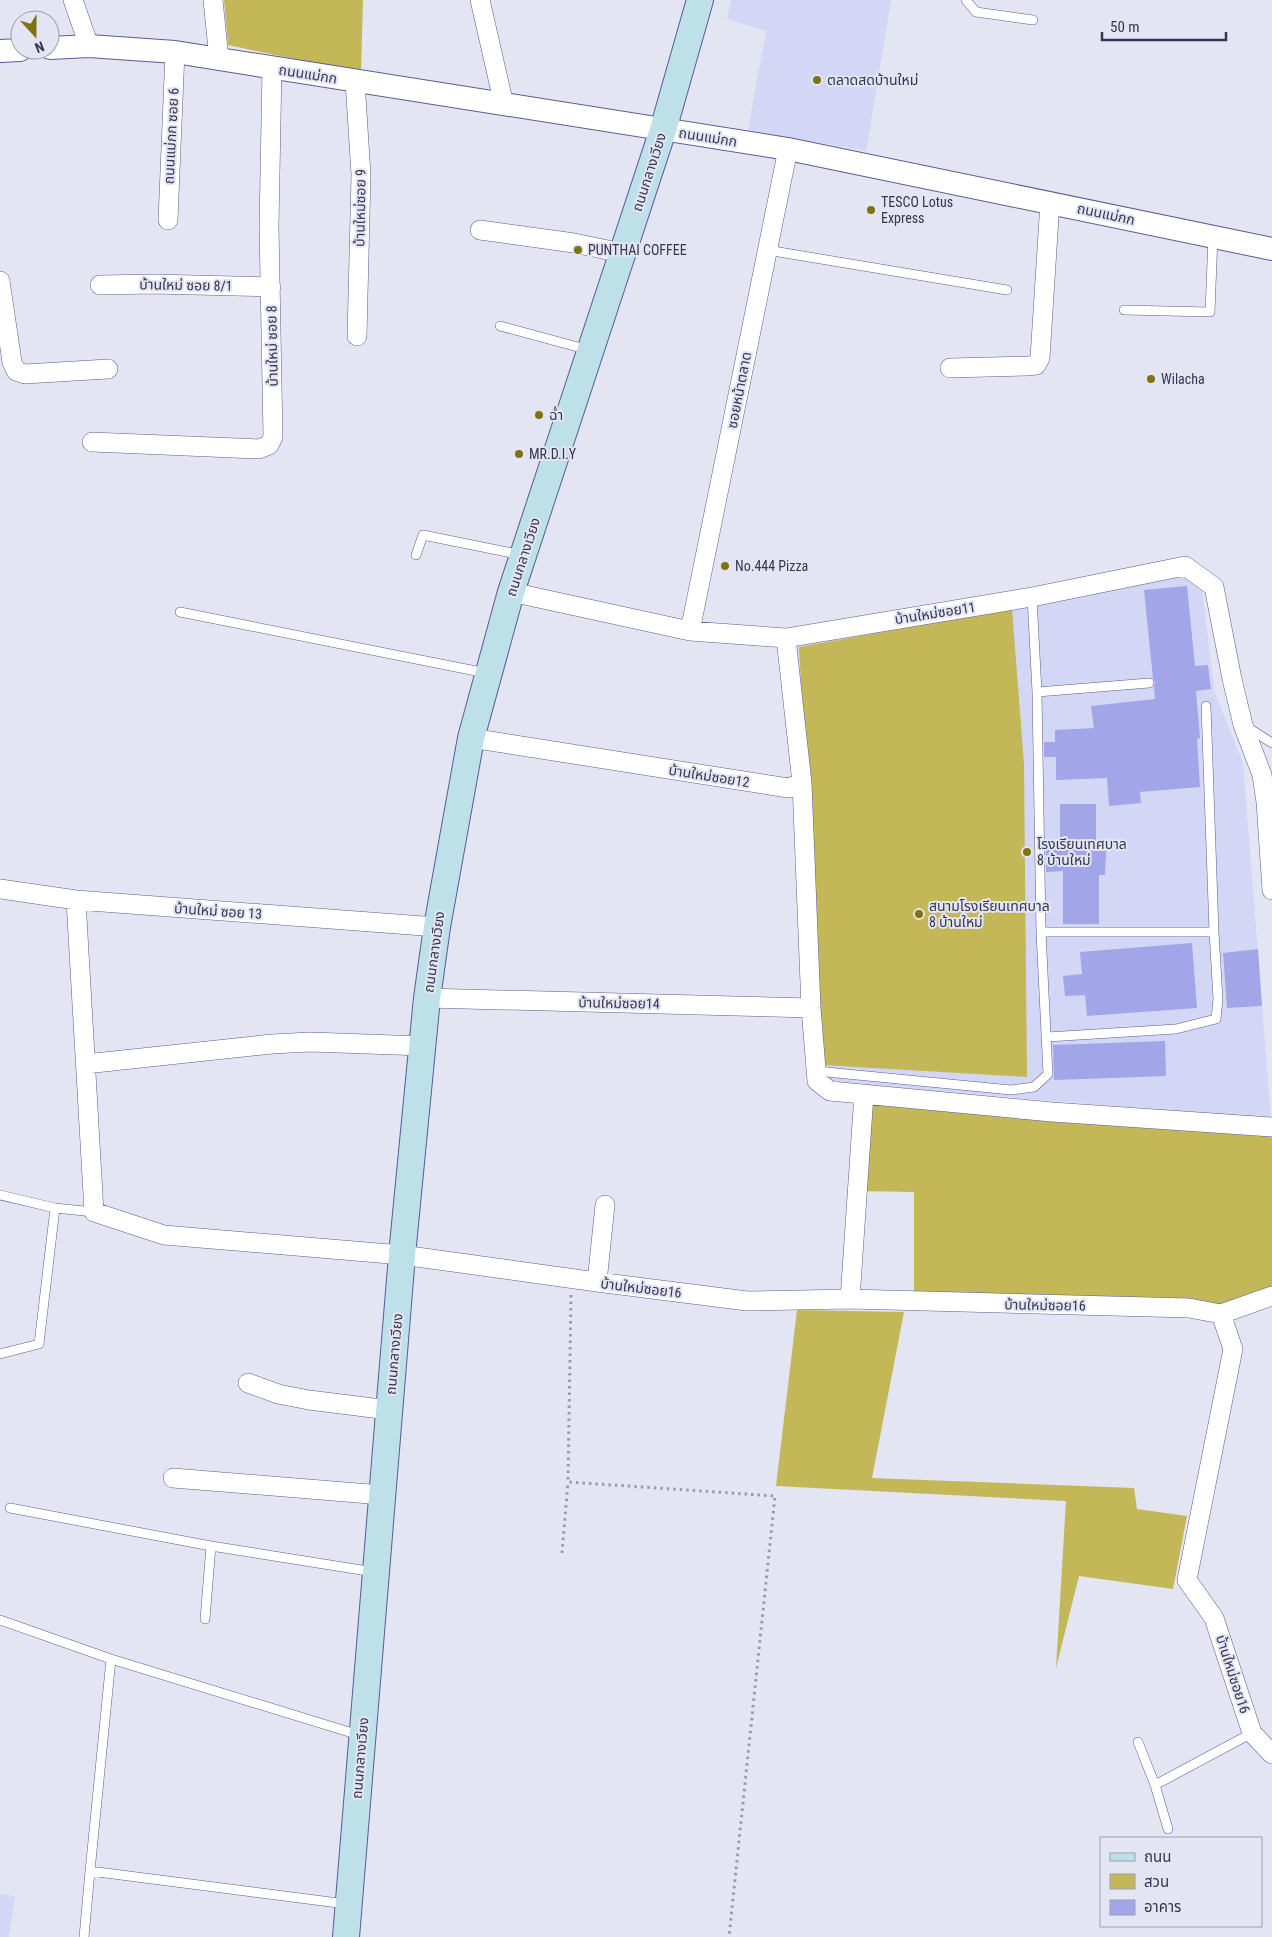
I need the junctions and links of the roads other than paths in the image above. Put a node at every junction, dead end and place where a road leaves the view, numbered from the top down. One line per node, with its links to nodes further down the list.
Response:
1 (74, 0): 7 (street)
2 (213, 0): 10 (street)
3 (480, 0): 13 (street)
4 (700, 0): 14 (main road, ถนนกลางเวียง)
5 (966, 0): 6 (lane)
6 (1032, 20)
7 (89, 46): 8 (street, ถนนแม่กก); 9 (street, ถนนแม่กก)
8 (60, 47)
9 (175, 52): 10 (street, ถนนแม่กก); 17 (street, ถนนแม่กก ซอย 6)
10 (219, 59): 11 (street, ถนนแม่กก)
11 (272, 68): 12 (street, ถนนแม่กก); 25 (street, บ้านใหม่ ซอย 8)
12 (355, 81): 13 (street, ถนนแม่กก); 29 (street, บ้านใหม่ซอย 9)
13 (504, 105): 14 (street, ถนนแม่กก)
14 (663, 130): 15 (street, ถนนแม่กก); 22 (main road, ถนนกลางเวียง)
15 (788, 149): 16 (street, ถนนแม่กก); 20 (street, ซอยหน้าตลาด)
16 (1050, 202): 19 (street, ถนนแม่กก); 31 (street)
17 (168, 220)
18 (480, 230): 22 (street)
19 (1213, 236): 21 (street, ถนนแม่กก); 27 (lane)
20 (767, 250): 26 (lane); 39 (street, ซอยหน้าตลาด)
21 (1270, 252)
22 (622, 253): 30 (main road, ถนนกลางเวียง)
23 (0, 281): 32 (street)
24 (100, 285): 25 (street, บ้านใหม่ ซอย 8/1)
25 (271, 287): 33 (street, บ้านใหม่ ซอย 8)
26 (1007, 290)
27 (1124, 310)
28 (500, 326): 30 (lane)
29 (357, 336)
30 (590, 350): 35 (main road, ถนนกลางเวียง)
31 (950, 368)
32 (108, 369)
33 (92, 442)
34 (416, 555): 35 (lane)
35 (523, 556): 36 (main road, ถนนกลางเวียง)
36 (511, 592): 39 (street, บ้านใหม่ซอย11); 41 (main road, ถนนกลางเวียง)
37 (1032, 597): 40 (street, บ้านใหม่ซอย11); 43 (lane); 45 (street, บ้านใหม่ซอย11)
38 (180, 612): 41 (lane)
39 (690, 631): 40 (street, บ้านใหม่ซอย11)
40 (786, 638): 48 (street)
41 (489, 673): 46 (main road, ถนนกลางเวียง)
42 (1149, 683): 43 (lane)
43 (1037, 692): 54 (lane)
44 (1206, 706): 55 (lane)
45 (1243, 725): 47 (lane); 49 (street, บ้านใหม่ซอย11)
46 (471, 738): 48 (street, บ้านใหม่ซอย12); 53 (main road, ถนนกลางเวียง)
47 (1272, 743)
48 (802, 783): 57 (street)
49 (1269, 803): 51 (street, บ้านใหม่ซอย11)
50 (0, 890): 52 (street, บ้านใหม่ ซอย 13)
51 (1272, 890)
52 (76, 900): 53 (street, บ้านใหม่ ซอย 13); 60 (street)
53 (437, 927): 56 (main road, ถนนกลางเวียง)
54 (1040, 932): 55 (lane); 58 (lane)
55 (1214, 932): 58 (lane)
56 (428, 998): 57 (street, บ้านใหม่ซอย14); 59 (main road, ถนนกลางเวียง)
57 (811, 1008): 61 (street)
58 (1047, 1037): 61 (lane)
59 (423, 1046): 60 (street); 68 (main road, ถนนกลางเวียง)
60 (85, 1064): 67 (street)
61 (816, 1071): 62 (street)
62 (864, 1094): 63 (street); 71 (street)
63 (1272, 1128)
64 (0, 1196): 66 (lane)
65 (605, 1205): 69 (street)
66 (55, 1208): 67 (lane); 73 (lane)
67 (94, 1212): 68 (street, บ้านใหม่ซอย16)
68 (402, 1255): 69 (street, บ้านใหม่ซอย16); 75 (main road, ถนนกลางเวียง)
69 (597, 1282): 71 (street, บ้านใหม่ซอย16)
70 (1272, 1296): 72 (street)
71 (850, 1299): 72 (street, บ้านใหม่ซอย16)
72 (1221, 1314): 84 (street, บ้านใหม่ซอย16)
73 (0, 1354)
74 (248, 1383): 75 (street)
75 (389, 1410): 77 (main road, ถนนกลางเวียง)
76 (173, 1478): 77 (street)
77 (382, 1495): 80 (main road, ถนนกลางเวียง)
78 (10, 1508): 79 (lane)
79 (211, 1546): 80 (lane); 81 (lane)
80 (375, 1572): 85 (main road, ถนนกลางเวียง)
81 (206, 1619)
82 (0, 1620): 83 (lane)
83 (111, 1659): 85 (lane); 90 (lane)
84 (1252, 1733): 87 (street, บ้านใหม่ซอย16); 88 (lane)
85 (362, 1736): 91 (main road, ถนนกลางเวียง)
86 (1138, 1742): 88 (lane)
87 (1272, 1754)
88 (1155, 1785): 89 (lane)
89 (1168, 1829)
90 (90, 1871): 91 (lane); 92 (lane)
91 (348, 1904): 93 (main road, ถนนกลางเวียง)
92 (84, 1937)
93 (346, 1937)

